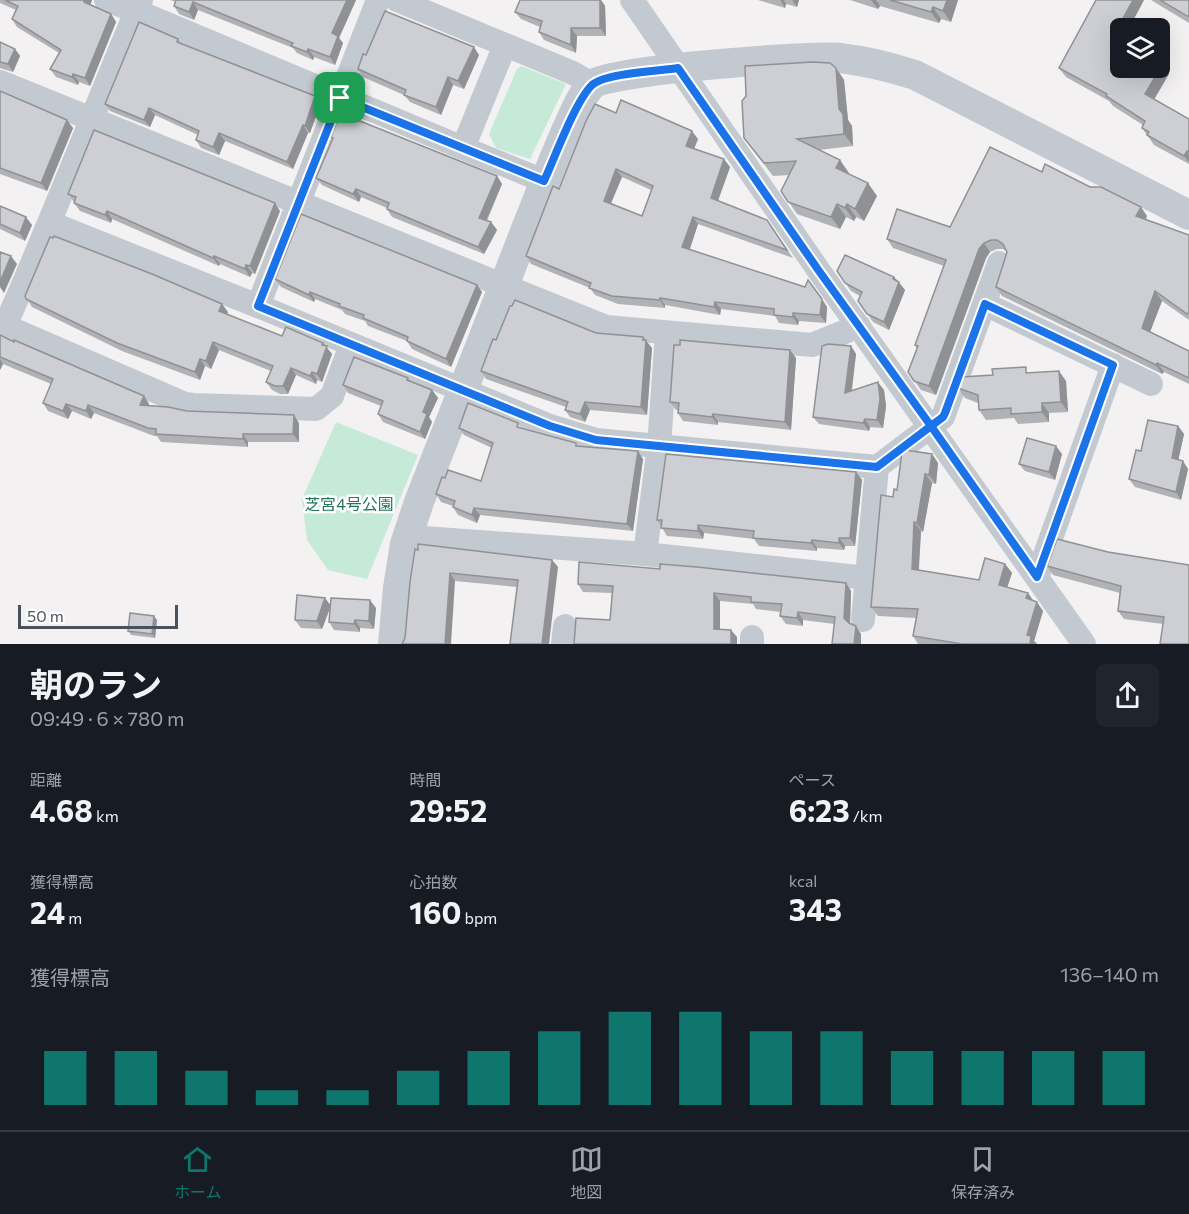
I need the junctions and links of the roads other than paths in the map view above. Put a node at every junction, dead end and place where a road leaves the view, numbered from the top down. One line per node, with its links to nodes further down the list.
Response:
1 (106, 0): 5 (street)
2 (378, 0): 10 (street)
3 (397, 0): 6 (street)
4 (632, 0): 7 (street)
5 (139, 5): 10 (street); 11 (street)
6 (505, 45): 9 (street); 12 (street)
7 (678, 68): 9 (street); 15 (street); 21 (street)
8 (0, 82): 11 (street)
9 (592, 85): 13 (street)
10 (340, 98): 12 (street); 14 (street)
11 (91, 117): 14 (street); 16 (street)
12 (463, 148): 13 (street)
13 (544, 181): 18 (street)
14 (299, 202): 18 (street); 20 (street)
15 (1189, 215)
16 (50, 223): 20 (street); 23 (street)
17 (999, 263): 19 (street)
18 (504, 285): 22 (street); 26 (street)
19 (985, 304): 24 (street); 27 (street)
20 (258, 306): 23 (street)
21 (859, 326): 22 (street); 27 (street)
22 (667, 333): 28 (street)
23 (351, 345): 26 (street)
24 (1113, 365): 25 (street); 32 (street)
25 (1151, 384)
26 (463, 390): 28 (street); 30 (street)
27 (931, 426): 29 (street); 32 (street)
28 (659, 446): 29 (street); 31 (street)
29 (877, 467): 33 (street)
30 (408, 532): 31 (street); 35 (street)
31 (645, 554): 33 (street)
32 (1037, 577): 36 (street)
33 (867, 578): 34 (street)
34 (863, 620)
35 (393, 644)
36 (1084, 644)

